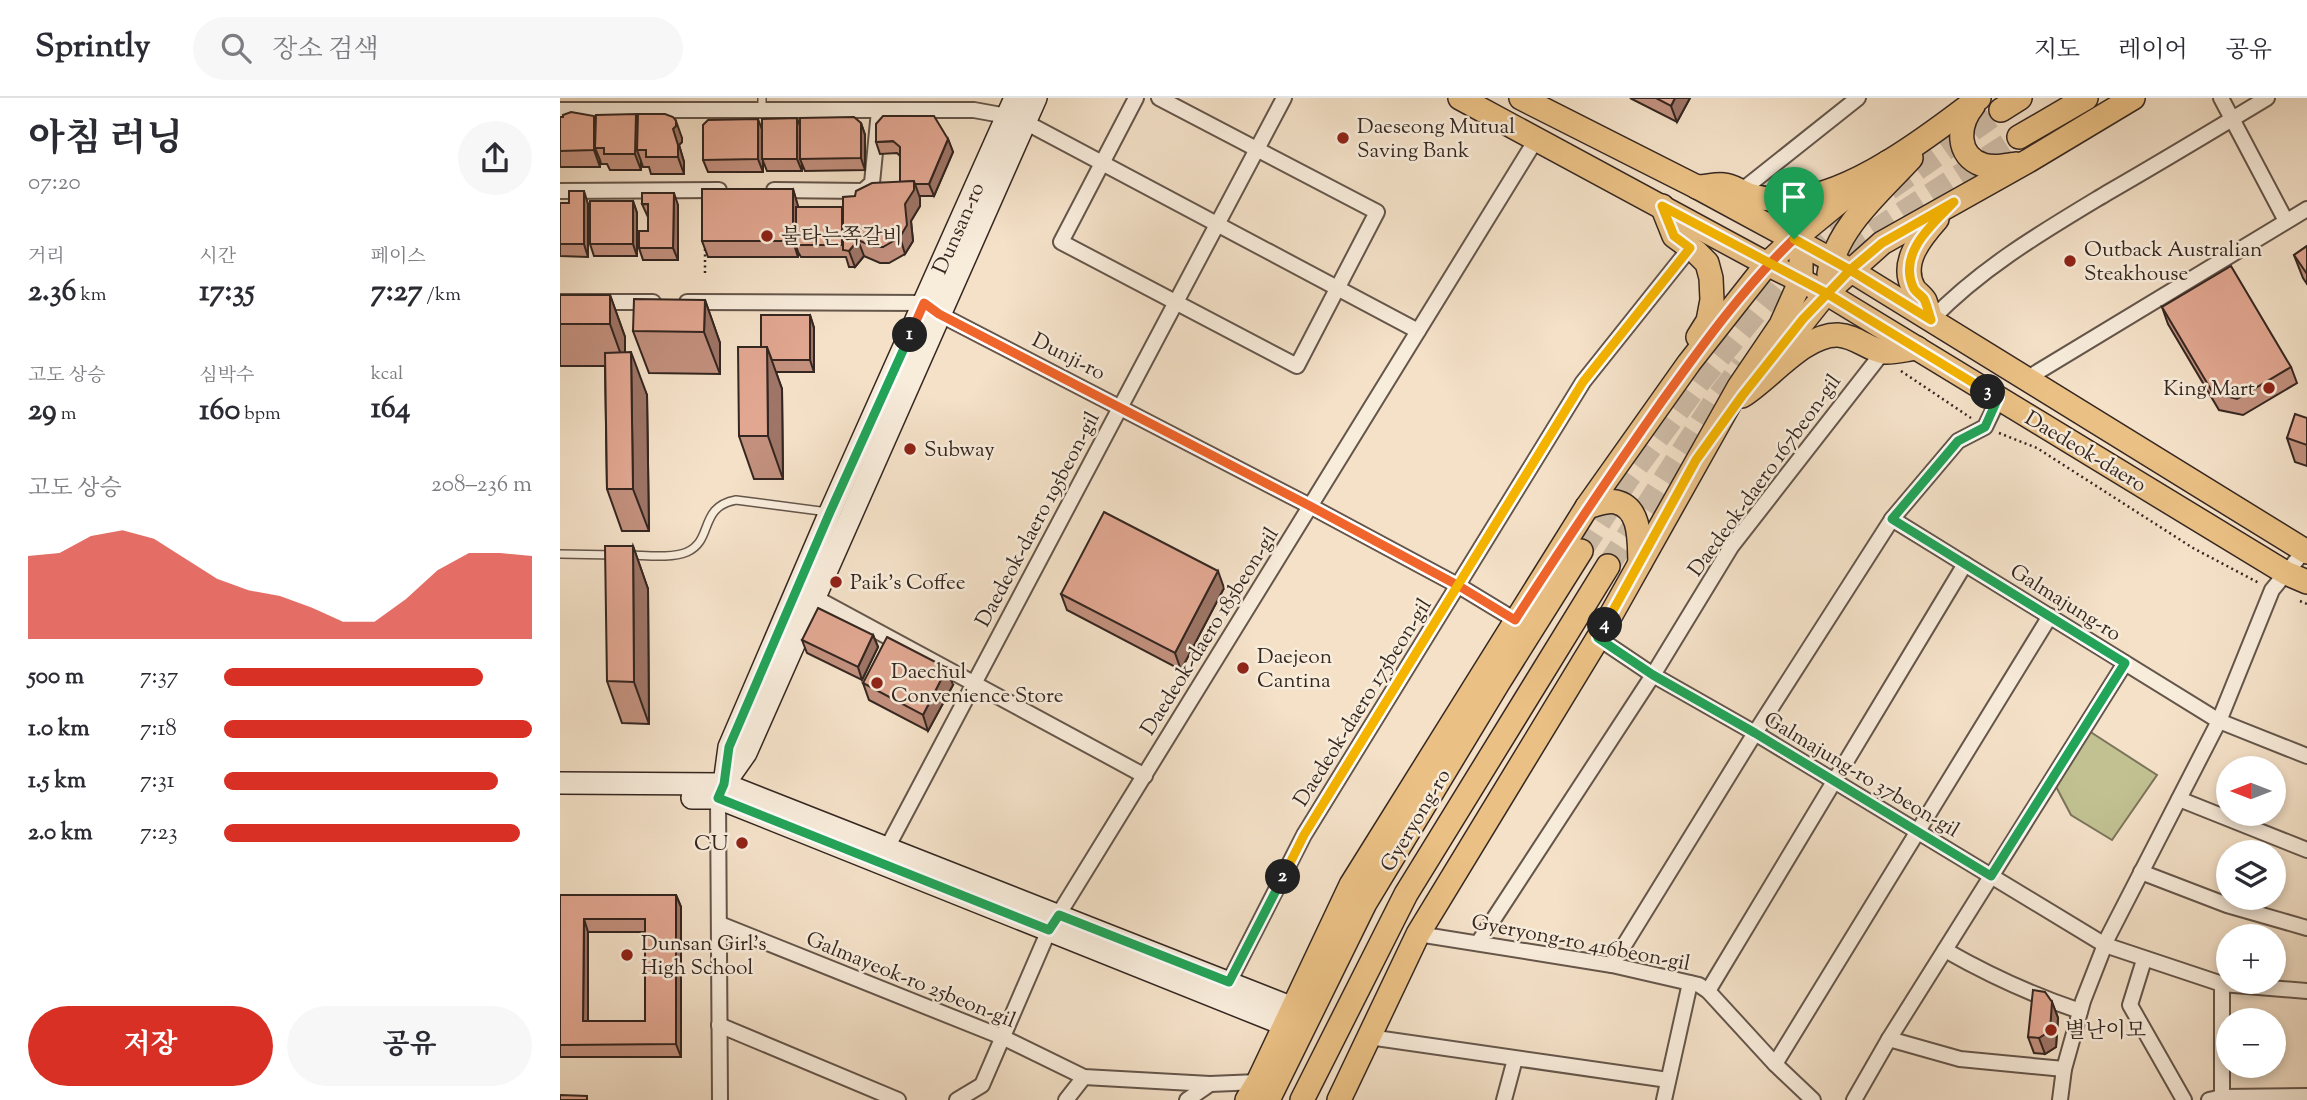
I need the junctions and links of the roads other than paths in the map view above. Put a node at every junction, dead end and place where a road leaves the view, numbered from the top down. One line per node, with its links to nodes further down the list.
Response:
1 (870, 98): 18 (street)
2 (889, 98): 18 (street)
3 (1036, 98): 19 (main road, Dunsan-ro)
4 (1136, 98): 27 (street)
5 (1159, 98): 24 (street)
6 (1284, 98): 24 (street, Daedeok-daero 195beon-gil)
7 (1460, 98): 23 (main road, Daedeok-daero)
8 (1521, 98): 16 (main road, Daedeok-daero)
9 (1858, 98): 32 (street)
10 (1979, 98): 21 (main road); 25 (main road)
11 (2086, 98): 22 (main road)
12 (2133, 98): 25 (main road)
13 (2221, 98): 20 (street)
14 (2267, 98): 20 (street)
15 (762, 104): 17 (street); 18 (street)
16 (1547, 104): 28 (main road, Daedeok-daero)
17 (560, 110)
18 (879, 111): 19 (street); 30 (street)
19 (1016, 112): 27 (street); 47 (main road, Dunsan-ro)
20 (2232, 120): 36 (street); 48 (street)
21 (1932, 135): 26 (main road); 41 (main road)
22 (2020, 137)
23 (1537, 138): 34 (main road, Daedeok-daero); 49 (street, Daedeok-daero 185beon-gil)
24 (1257, 149): 37 (street, Daedeok-daero 195beon-gil); 43 (street)
25 (2028, 161): 33 (main road)
26 (1888, 162): 32 (main road); 38 (main road)
27 (1103, 164): 37 (street); 46 (street)
28 (1697, 187): 32 (main road); 38 (main road, Daedeok-daero)
29 (732, 190): 31 (street)
30 (758, 190)
31 (560, 191)
32 (1741, 191)
33 (1954, 202): 41 (main road); 48 (main road)
34 (1662, 206): 39 (main road); 40 (main road, Daedeok-daero)
35 (2307, 209): 36 (street)
36 (2286, 221): 53 (street)
37 (1217, 225): 43 (street); 46 (street, Daedeok-daero 195beon-gil)
38 (1794, 239): 40 (main road); 41 (main road, Daedeok-daero); 42 (main road)
39 (1690, 248): 52 (main road); 69 (street, Daedeok-daero 175beon-gil)
40 (1767, 264): 42 (main road, Daedeok-daero); 52 (main road)
41 (1841, 265): 44 (main road); 48 (main road, Daedeok-daero)
42 (1801, 280): 44 (main road, Daedeok-daero); 57 (main road)
43 (1337, 288): 46 (street); 49 (street)
44 (1826, 293): 50 (main road, Daedeok-daero); 54 (main road)
45 (560, 302): 47 (street, Dunji-ro)
46 (1176, 303): 56 (street, Daedeok-daero 195beon-gil)
47 (932, 309): 56 (street, Dunji-ro); 60 (main road, Dunsan-ro)
48 (1931, 320): 53 (main road, Daedeok-daero)
49 (1418, 331): 58 (street, Daedeok-daero 185beon-gil)
50 (1917, 348): 51 (main road); 55 (main road, Daedeok-daero)
51 (1889, 360): 54 (main road); 75 (street, Daedeok-daero 167beon-gil)
52 (1689, 363): 59 (main road)
53 (2026, 379): 63 (main road, Daedeok-daero)
54 (1742, 396): 57 (main road)
55 (1998, 398): 61 (street); 68 (main road, Daedeok-daero)
56 (1121, 407): 58 (street, Dunji-ro); 76 (street, Daedeok-daero 195beon-gil)
57 (1696, 460): 65 (main road)
58 (1310, 506): 69 (street, Dunji-ro); 80 (street, Daedeok-daero 185beon-gil)
59 (1587, 507): 65 (main road); 72 (main road)
60 (839, 516): 64 (lane); 70 (main road, Dunsan-ro); 83 (main road, Dunsan-ro)
61 (1892, 519): 66 (street, Galmajung-ro); 78 (street)
62 (1581, 551): 119 (main road, Gyeryong-ro)
63 (2305, 552): 68 (street)
64 (560, 554)
65 (1640, 563): 73 (main road)
66 (1965, 564): 71 (street, Galmajung-ro); 81 (street)
67 (1608, 566): 127 (main road, Gyeryong-ro)
68 (2288, 582): 77 (street)
69 (1459, 586): 72 (street, Dunji-ro); 100 (street, Daedeok-daero 175beon-gil)
70 (814, 597): 76 (street); 83 (main road, Dunsan-ro)
71 (2050, 616): 74 (street, Galmajung-ro); 86 (street)
72 (1515, 620): 108 (main road)
73 (1598, 638): 75 (street, Galmajung-ro 37beon-gil); 94 (main road)
74 (2125, 663): 77 (street, Galmajung-ro); 90 (street)
75 (1653, 675): 78 (street, Galmajung-ro 37beon-gil); 95 (street, Daedeok-daero 167beon-gil)
76 (974, 684): 80 (street); 87 (street, Daedeok-daero 195beon-gil)
77 (2219, 721): 79 (street, Galmajung-ro); 85 (street)
78 (1755, 733): 81 (street, Galmajung-ro 37beon-gil); 99 (street)
79 (2307, 755)
80 (1144, 776): 91 (street, Daedeok-daero 185beon-gil)
81 (1835, 781): 86 (street, Galmajung-ro 37beon-gil); 104 (street)
82 (560, 783): 83 (main road)
83 (721, 791): 84 (main road); 87 (main road); 91 (main road); 92 (street)
84 (560, 797)
85 (2179, 799): 88 (street); 89 (street)
86 (1917, 831): 90 (street, Galmajung-ro 37beon-gil); 114 (street)
87 (887, 848): 91 (main road)
88 (2307, 850)
89 (2141, 872): 93 (street); 96 (street)
90 (1991, 876): 96 (street, Galmajung-ro 37beon-gil); 97 (street)
91 (1054, 923): 100 (main road); 108 (main road); 110 (street, Daedeok-daero 185beon-gil)
92 (720, 924): 109 (street); 110 (street, Galmayeok-ro 25beon-gil)
93 (2307, 928)
94 (1418, 933): 95 (street, Gyeryong-ro 416beon-gil); 111 (main road)
95 (1478, 943): 99 (street, Gyeryong-ro 416beon-gil)
96 (2105, 945): 98 (street, Galmajung-ro 37beon-gil); 107 (street)
97 (1945, 950): 107 (street); 112 (street)
98 (2144, 960): 101 (street, Galmajung-ro 37beon-gil); 134 (street)
99 (1612, 965): 102 (street, Gyeryong-ro 416beon-gil)
100 (1229, 982): 108 (main road)
101 (2216, 982)
102 (1690, 983): 104 (street, Gyeryong-ro 416beon-gil); 117 (street)
103 (2286, 989): 105 (street, Galmajung-ro 37beon-gil)
104 (1709, 991): 114 (street, Gyeryong-ro 416beon-gil)
105 (2307, 991)
106 (2221, 994): 121 (street)
107 (2080, 1011): 115 (street)
108 (1289, 1016): 119 (main road)
109 (719, 1025): 122 (street); 123 (street)
110 (1002, 1037): 116 (street, Galmayeok-ro 25beon-gil); 124 (street, Daedeok-daero 185beon-gil)
111 (1369, 1037): 113 (street); 128 (main road)
112 (1889, 1039): 115 (street); 132 (street)
113 (1515, 1059): 117 (street); 129 (street)
114 (1775, 1064): 131 (street, Gyeryong-ro 416beon-gil)
115 (2064, 1069): 133 (street)
116 (1084, 1077): 118 (street); 125 (street)
117 (1668, 1080): 130 (street)
118 (1210, 1084): 119 (street); 126 (street)
119 (1257, 1094)
120 (2307, 1097): 121 (street)
121 (2216, 1099)
122 (720, 1100)
123 (898, 1100)
124 (957, 1100)
125 (1066, 1100)
126 (1187, 1100)
127 (1302, 1100)
128 (1339, 1100)
129 (1504, 1100)
130 (1664, 1100)
131 (1813, 1100)
132 (1854, 1100)
133 (2060, 1100)
134 (2184, 1100)

